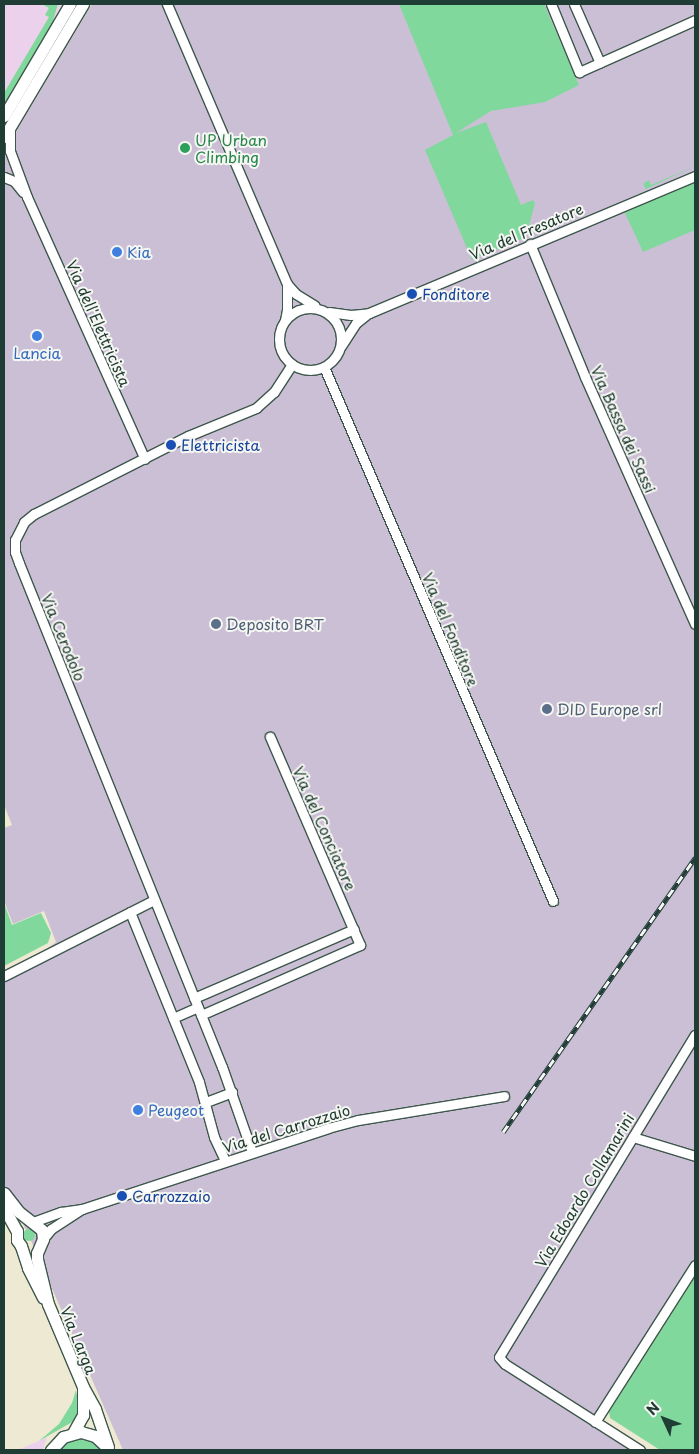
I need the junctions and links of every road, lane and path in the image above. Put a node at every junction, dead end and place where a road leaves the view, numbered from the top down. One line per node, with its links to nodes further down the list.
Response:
1 (70, 4): 8 (main road)
2 (83, 4): 9 (main road)
3 (167, 4): 14 (street)
4 (551, 4): 7 (street)
5 (574, 4): 7 (street)
6 (695, 20): 7 (street)
7 (600, 64)
8 (4, 116)
9 (7, 132): 12 (street, Via dell'Elettricista)
10 (695, 176): 13 (street, Via del Fresatore)
11 (4, 177): 12 (street, Via dell'Elettricista)
12 (27, 198): 22 (street, Via dell'Elettricista)
13 (530, 244): 17 (street, Via del Fresatore); 23 (street, Via Bassa dei Sassi)
14 (287, 284): 15 (street); 18 (street)
15 (318, 308): 16 (street); 18 (street)
16 (329, 312): 17 (street, Via del Fresatore); 19 (street)
17 (369, 312): 19 (street, Via del Fresatore)
18 (284, 321): 20 (street)
19 (340, 346): 21 (street)
20 (292, 364): 21 (street); 22 (street, Via Cerodolo)
21 (324, 367): 26 (street, Via del Fonditore)
22 (145, 460): 25 (street, Via Cerodolo)
23 (695, 624)
24 (270, 737): 28 (street, Via del Conciatore)
25 (154, 900): 27 (street); 32 (street, Via Cerodolo)
26 (553, 901)
27 (130, 912): 30 (street); 34 (street)
28 (354, 929): 29 (street); 31 (street)
29 (268, 966): 31 (street); 32 (street)
30 (4, 976)
31 (275, 982): 33 (street)
32 (194, 998): 33 (street, Via Cerodolo)
33 (199, 1011): 34 (street); 36 (street, Via Cerodolo)
34 (173, 1018): 38 (street)
35 (695, 1036): 39 (street, Via Edoardo Collamarini)
36 (232, 1092): 38 (street); 40 (street, Via Cerodolo)
37 (504, 1096): 40 (street, Via del Carrozzaio)
38 (206, 1102): 42 (street)
39 (633, 1137): 41 (street); 53 (street, Via Edoardo Collamarini)
40 (252, 1152): 42 (street, Via del Carrozzaio)
41 (695, 1156)
42 (225, 1161): 45 (street, Via del Carrozzaio)
43 (4, 1193): 46 (main road)
44 (4, 1208): 47 (main road, Via Larga)
45 (82, 1209): 46 (street, Via del Carrozzaio); 48 (street, Via del Carrozzaio)
46 (33, 1222): 47 (main road); 48 (main road)
47 (17, 1230): 49 (main road, Via Larga)
48 (41, 1242): 49 (main road); 51 (main road, Via Larga)
49 (21, 1246): 51 (main road, Via Larga)
50 (695, 1265): 53 (street)
51 (48, 1304): 52 (main road, Via Larga)
52 (82, 1387): 54 (main road, Via Larga); 55 (main road, Via Larga)
53 (595, 1422): 57 (street)
54 (73, 1433): 55 (main road); 56 (main road)
55 (108, 1449)
56 (51, 1450)
57 (640, 1450)

